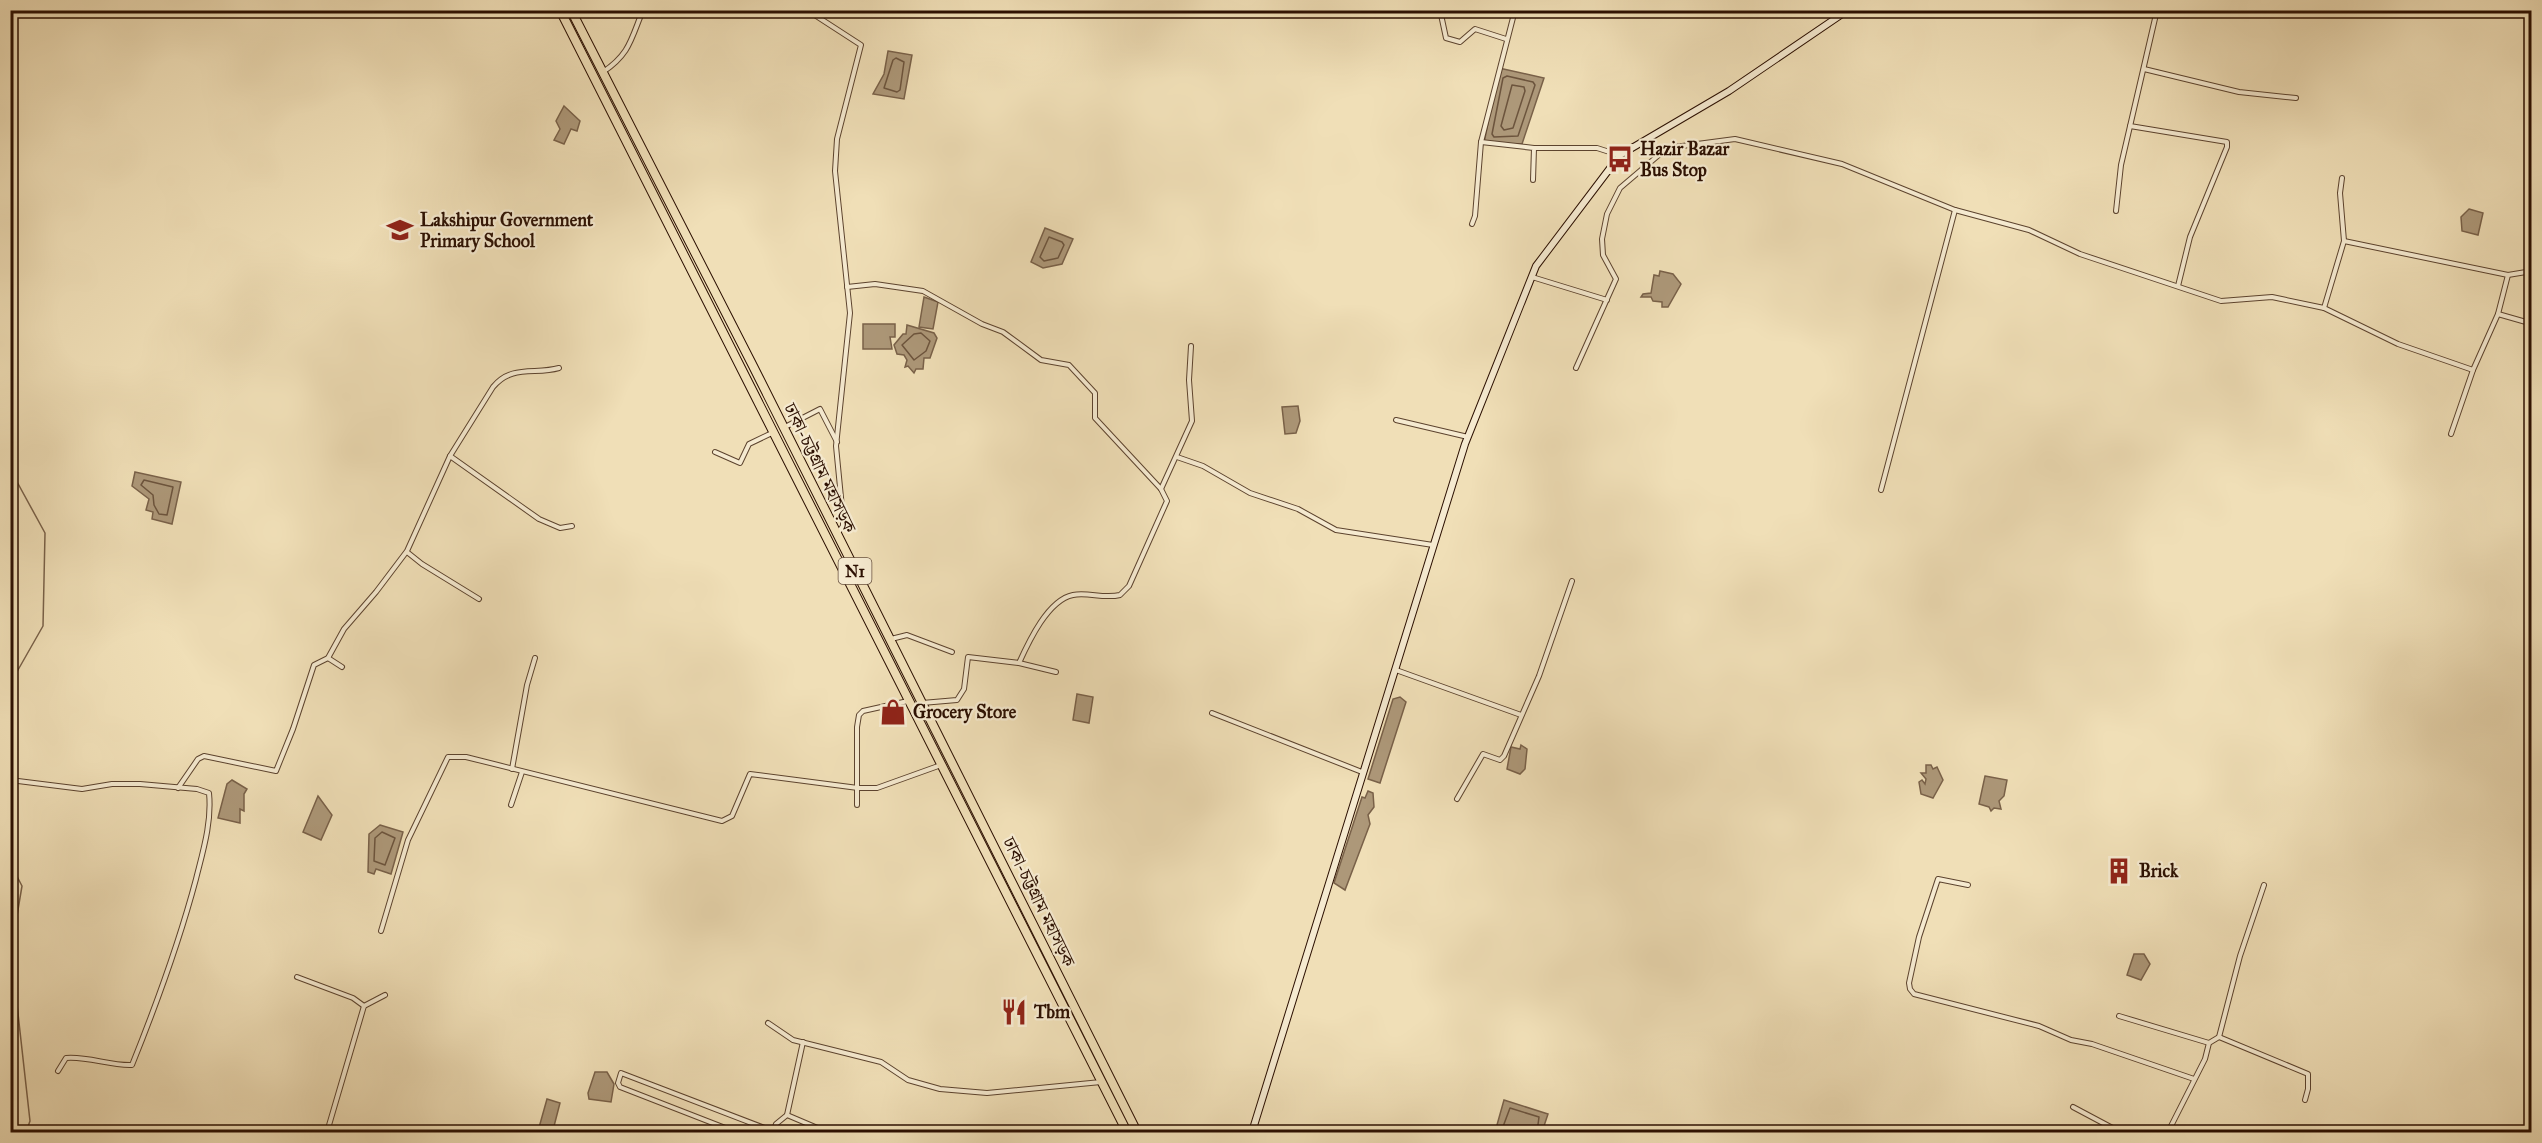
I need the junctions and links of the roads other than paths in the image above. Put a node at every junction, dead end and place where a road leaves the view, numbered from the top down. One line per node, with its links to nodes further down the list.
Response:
1 (560, 10): 38 (highway, ঢাকা-চট্টগ্রাম মহাসড়ক / N1)
2 (571, 10): 11 (highway, ঢাকা-চট্টগ্রাম মহাসড়ক / N1)
3 (643, 10): 11 (street)
4 (807, 10): 27 (street)
5 (1440, 10): 9 (street)
6 (1515, 10): 9 (street)
7 (1848, 10): 16 (main road)
8 (2157, 10): 10 (street)
9 (1506, 39): 14 (street)
10 (2144, 69): 12 (street); 13 (street)
11 (602, 73): 37 (highway, ঢাকা-চট্টগ্রাম মহাসড়ক / N1)
12 (2296, 98)
13 (2130, 126): 20 (street); 26 (street)
14 (1481, 142): 15 (street); 21 (street)
15 (1534, 148): 16 (street); 18 (street)
16 (1620, 155): 25 (main road)
17 (2342, 177): 22 (street)
18 (1533, 180)
19 (1955, 210): 26 (street); 28 (street); 46 (street)
20 (2116, 211)
21 (1472, 224)
22 (2344, 241): 24 (street); 29 (street)
23 (2532, 271): 24 (street)
24 (2508, 275): 30 (street)
25 (1532, 277): 28 (street); 40 (main road)
26 (2178, 286): 29 (street)
27 (847, 287): 41 (street); 45 (street)
28 (1607, 300): 34 (street)
29 (2324, 308): 35 (street)
30 (2498, 314): 31 (street); 35 (street)
31 (2526, 322)
32 (1191, 346): 44 (street)
33 (559, 368): 43 (street)
34 (1576, 368)
35 (2473, 370): 39 (street)
36 (1396, 420): 40 (street)
37 (784, 427): 41 (street); 48 (highway, ঢাকা-চট্টগ্রাম মহাসড়ক / N1)
38 (775, 431): 42 (street); 61 (highway, ঢাকা-চট্টগ্রাম মহাসড়ক / N1)
39 (2451, 434)
40 (1468, 437): 49 (main road)
41 (837, 442): 48 (street)
42 (715, 452)
43 (450, 456): 47 (street); 50 (street)
44 (1177, 457): 45 (street); 49 (street)
45 (1161, 489): 57 (street)
46 (1881, 490)
47 (572, 526)
48 (836, 535): 53 (highway, ঢাকা-চট্টগ্রাম মহাসড়ক / N1)
49 (1433, 545): 59 (main road)
50 (407, 551): 52 (street); 55 (street)
51 (1572, 581): 64 (street)
52 (480, 599)
53 (889, 641): 54 (street); 62 (highway, ঢাকা-চট্টগ্রাম মহাসড়ক / N1)
54 (952, 652)
55 (328, 658): 58 (street); 70 (street)
56 (535, 658): 66 (street)
57 (1019, 663): 60 (street); 62 (street)
58 (342, 667)
59 (1396, 670): 64 (street); 68 (main road)
60 (1056, 672)
61 (909, 701): 65 (highway, ঢাকা-চট্টগ্রাম মহাসড়ক / N1); 71 (street)
62 (921, 703): 75 (highway, ঢাকা-চট্টগ্রাম মহাসড়ক / N1)
63 (1212, 713): 68 (street)
64 (1521, 715): 72 (street)
65 (940, 765): 71 (street); 76 (highway, ঢাকা-চট্টগ্রাম মহাসড়ক / N1)
66 (512, 769): 67 (street); 81 (street)
67 (522, 772): 71 (street); 73 (street)
68 (1362, 772): 102 (main road)
69 (10, 780): 70 (street)
70 (178, 788): 90 (street)
71 (858, 788): 74 (street)
72 (1457, 799)
73 (511, 805)
74 (857, 805)
75 (1007, 870): 76 (highway); 77 (highway, ঢাকা-চট্টগ্রাম মহাসড়ক / N1)
76 (995, 875): 80 (highway, ঢাকা-চট্টগ্রাম মহাসড়ক / N1)
77 (1014, 884): 80 (highway); 101 (highway, ঢাকা-চট্টগ্রাম মহাসড়ক / N1)
78 (1968, 885): 91 (street)
79 (2264, 885): 87 (street)
80 (1003, 890): 92 (highway, ঢাকা-চট্টগ্রাম মহাসড়ক / N1)
81 (381, 931)
82 (297, 977): 84 (street)
83 (385, 995): 84 (street)
84 (364, 1006): 97 (street)
85 (2119, 1016): 89 (street)
86 (768, 1023): 88 (street)
87 (2219, 1036): 89 (street); 93 (street)
88 (803, 1042): 92 (street); 95 (street)
89 (2209, 1043): 91 (street)
90 (58, 1071)
91 (2194, 1079): 104 (street)
92 (1101, 1082): 100 (highway, ঢাকা-চট্টগ্রাম মহাসড়ক / N1)
93 (2305, 1100)
94 (2073, 1107): 103 (street)
95 (787, 1115): 98 (street); 99 (street)
96 (728, 1129): 98 (street)
97 (327, 1132)
98 (774, 1132)
99 (827, 1132)
100 (1126, 1132)
101 (1137, 1132)
102 (1252, 1132)
103 (2120, 1132)
104 (2168, 1132)

